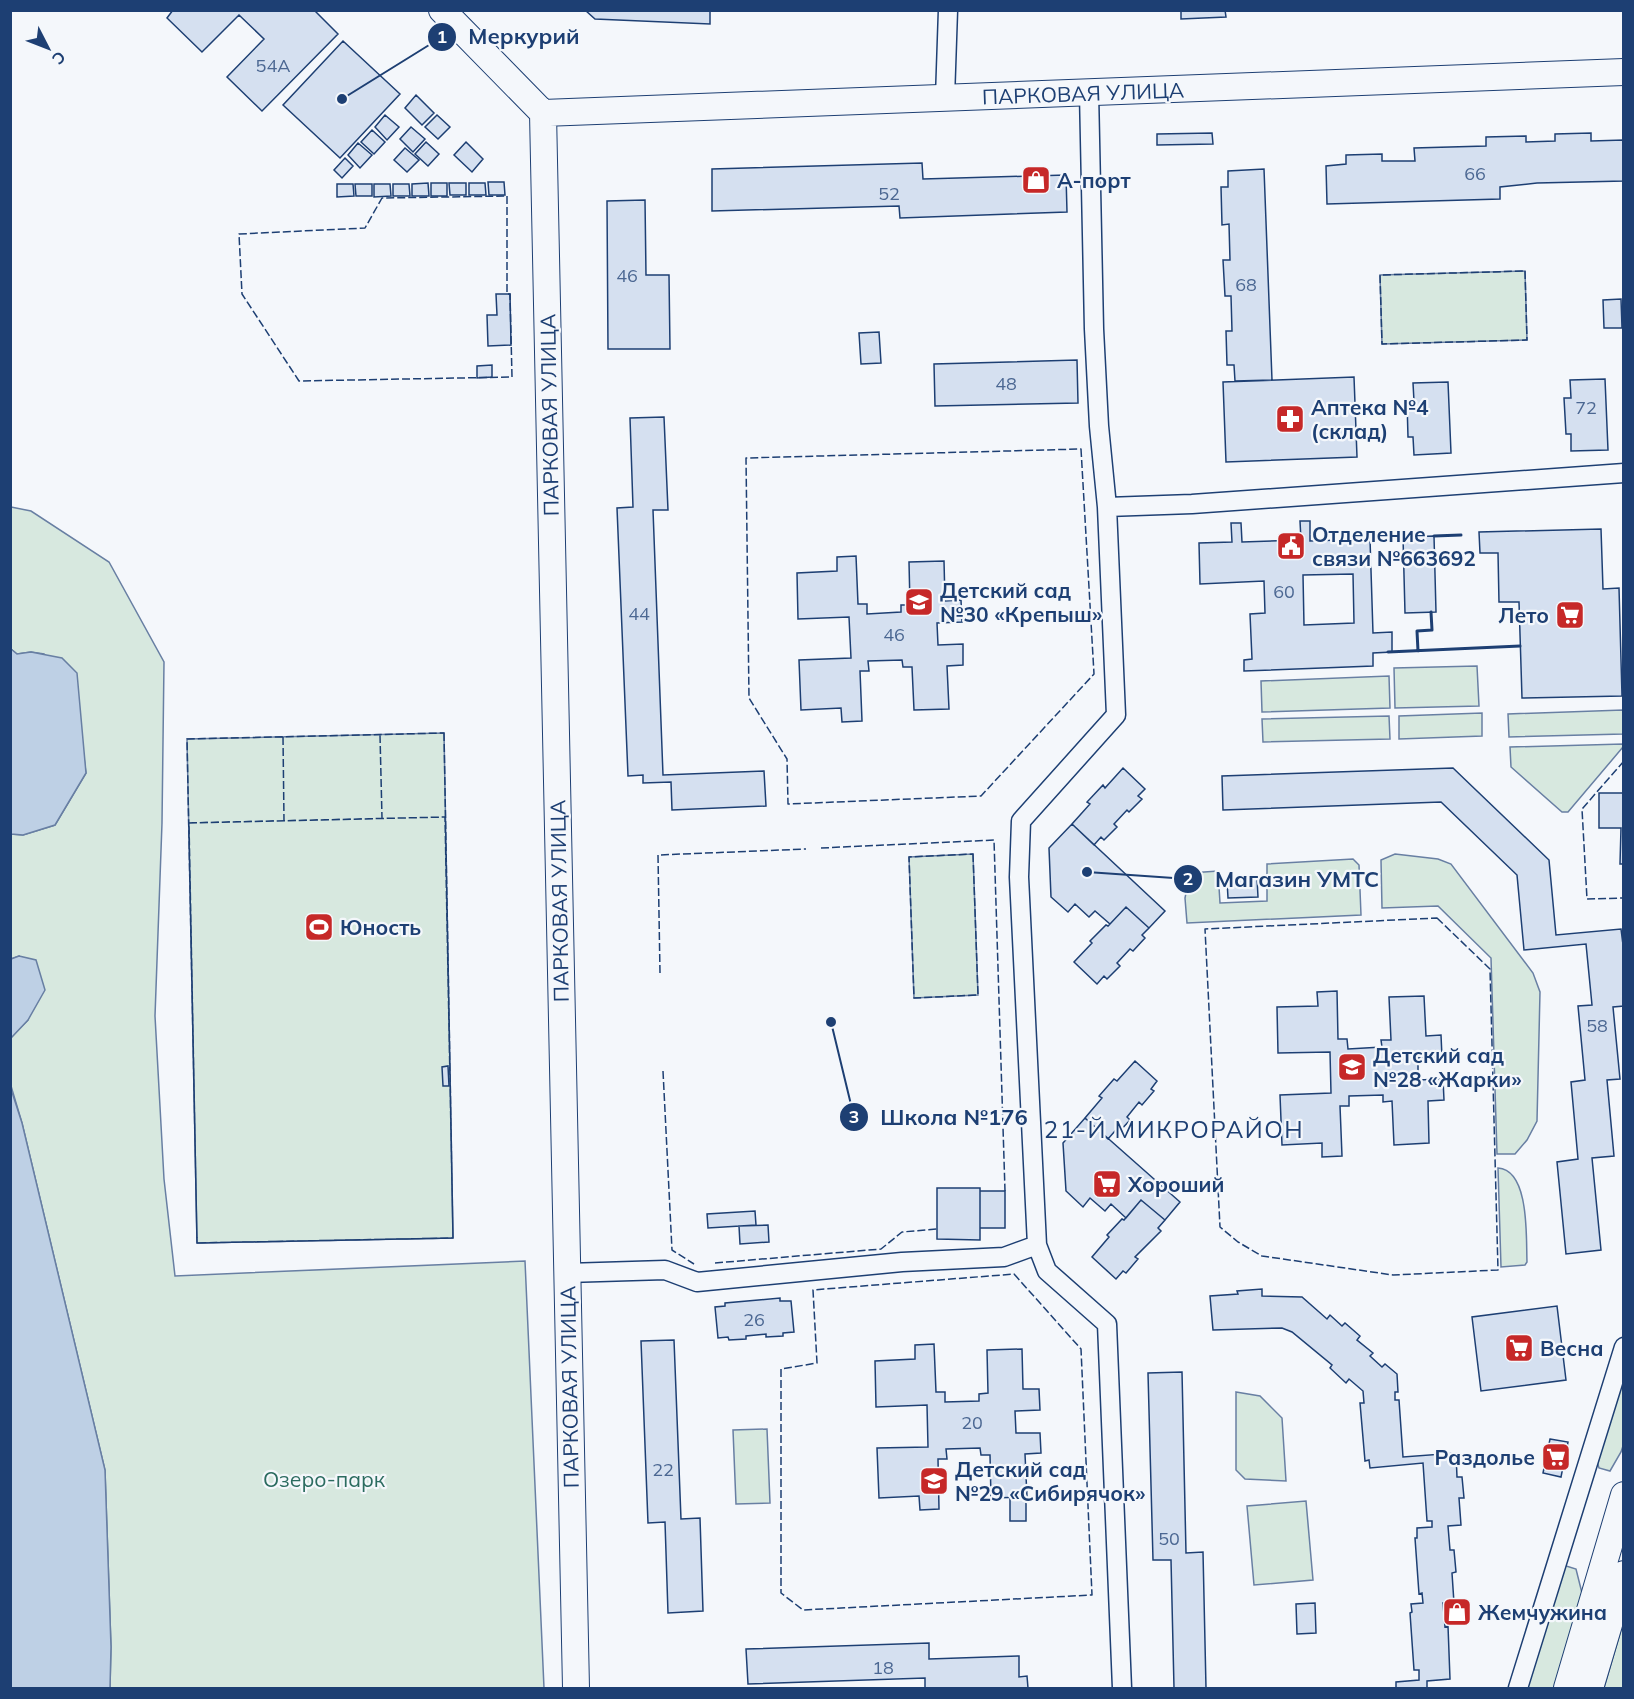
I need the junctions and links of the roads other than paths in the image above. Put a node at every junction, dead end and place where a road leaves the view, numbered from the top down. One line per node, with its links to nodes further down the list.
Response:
1 (442, 10): 6 (street)
2 (948, 10): 5 (street)
3 (1623, 72): 4 (street, ПАРКОВАЯ УЛИЦА)
4 (1089, 92): 5 (street, ПАРКОВАЯ УЛИЦА); 8 (street)
5 (945, 98): 6 (street, ПАРКОВАЯ УЛИЦА)
6 (543, 113): 10 (street, ПАРКОВАЯ УЛИЦА)
7 (1623, 473): 8 (street)
8 (1107, 507): 9 (street)
9 (1037, 1245): 10 (street); 15 (street)
10 (567, 1273): 14 (street, ПАРКОВАЯ УЛИЦА)
11 (1623, 1347): 16 (street)
12 (1623, 1495): 17 (street)
13 (1623, 1574): 18 (street)
14 (576, 1689)
15 (1122, 1689)
16 (1518, 1689)
17 (1567, 1689)
18 (1590, 1689)

